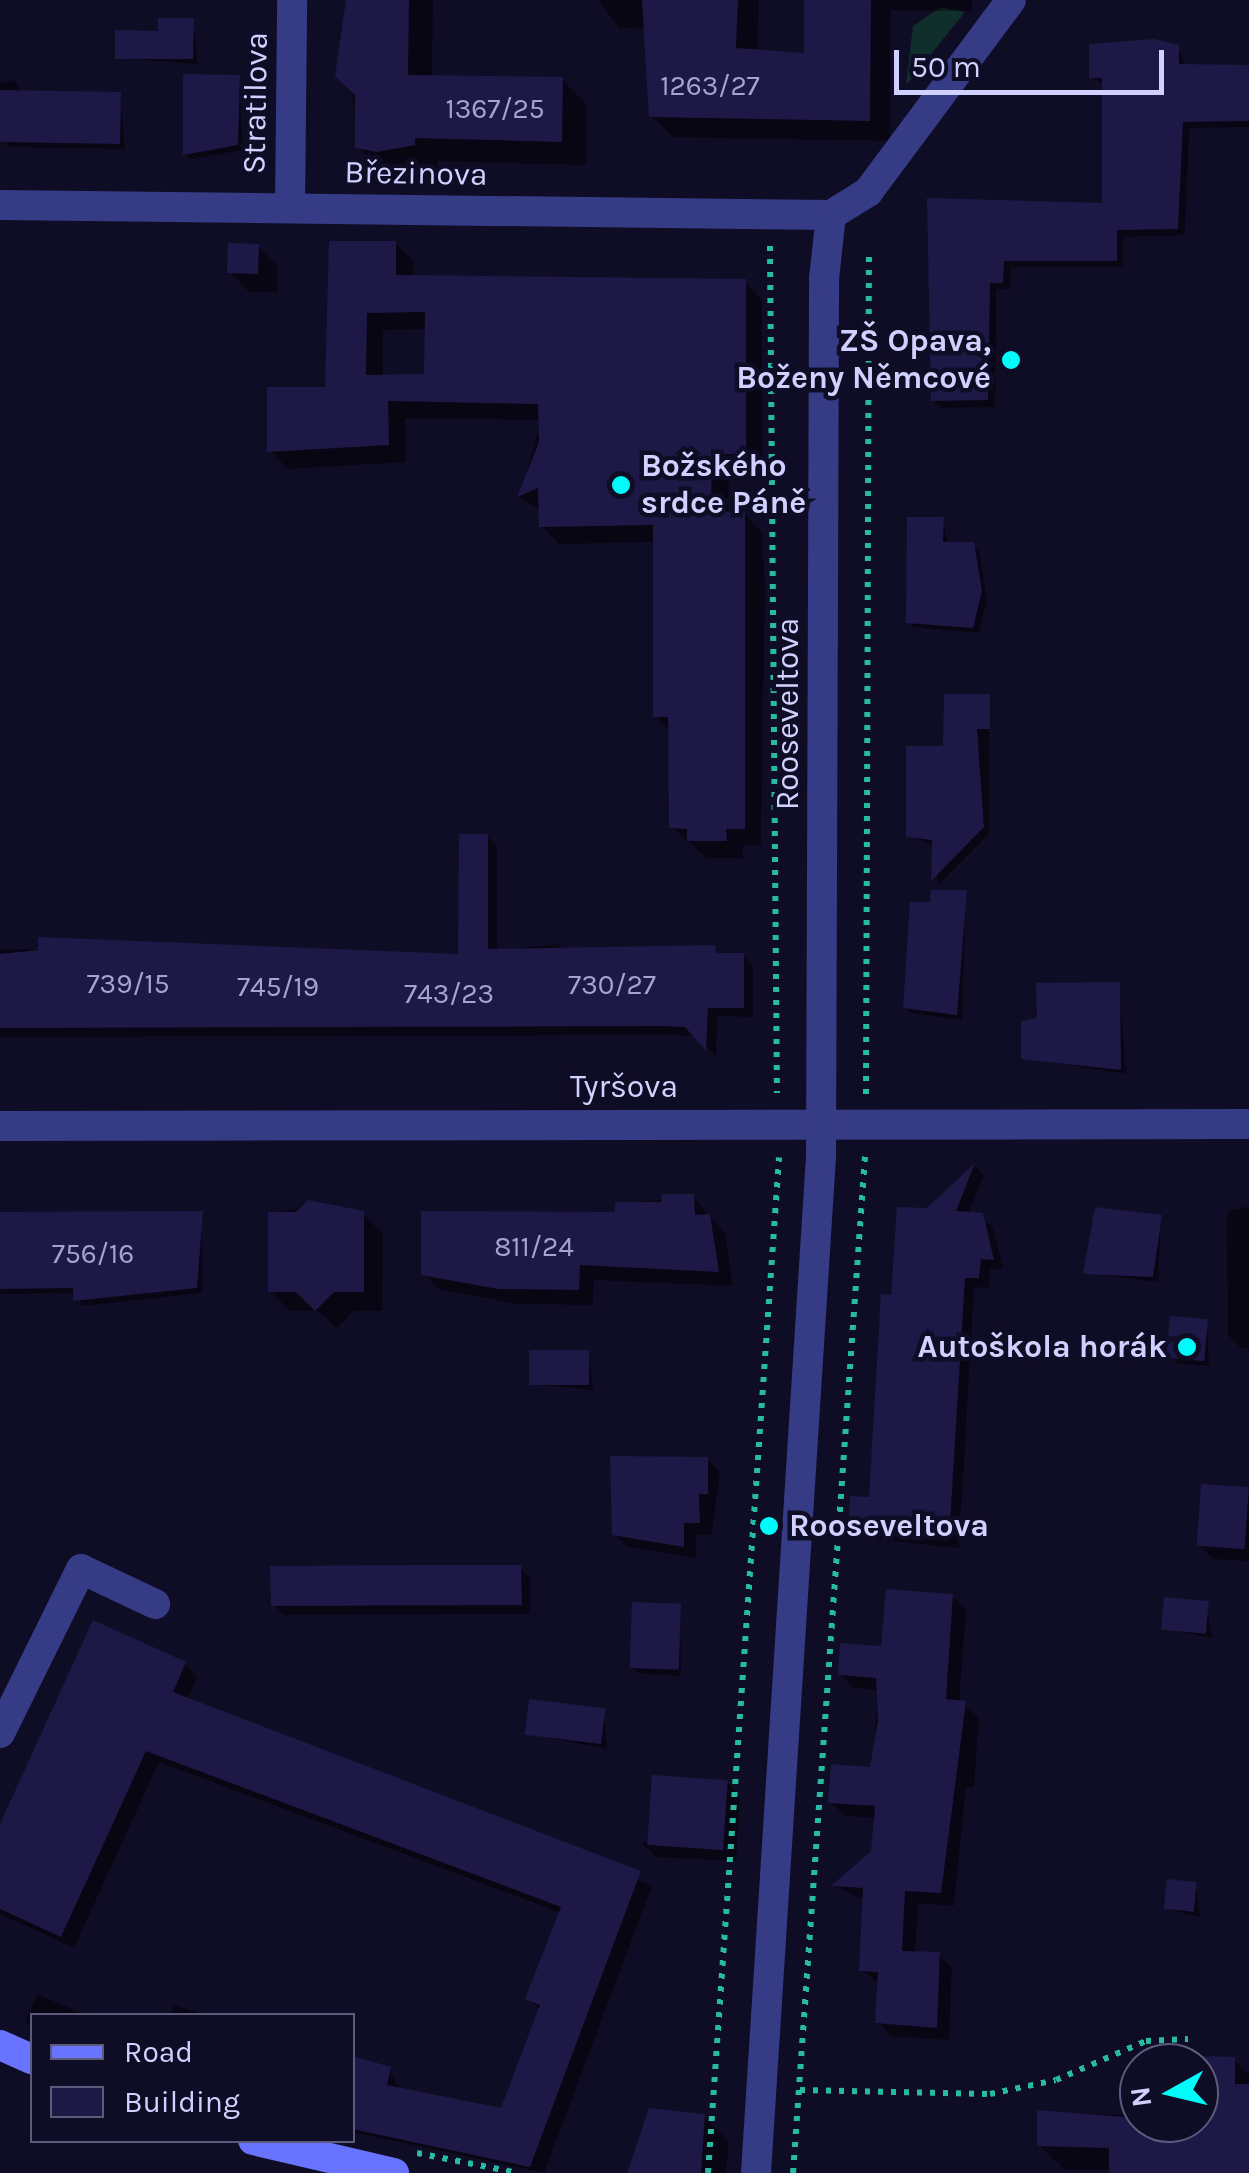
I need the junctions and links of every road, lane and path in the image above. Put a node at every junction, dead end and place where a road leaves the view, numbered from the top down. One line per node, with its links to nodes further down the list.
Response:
1 (292, 0): 4 (street, Stratilova)
2 (1011, 0): 6 (street)
3 (0, 204): 4 (street, Březinova)
4 (290, 208): 5 (street, Březinova)
5 (770, 214): 6 (street, Březinova); 8 (path)
6 (832, 214): 11 (street, Rooseveltova)
7 (869, 251): 12 (path)
8 (777, 1099)
9 (1249, 1124): 12 (street, Tyršova)
10 (0, 1126): 11 (street, Tyršova)
11 (821, 1127): 12 (street, Tyršova); 24 (street, Rooseveltova)
12 (866, 1127): 19 (path)
13 (779, 1151): 23 (path)
14 (154, 1604): 15 (street)
15 (0, 1732)
16 (1188, 2039): 19 (path)
17 (0, 2044): 18 (main road)
18 (30, 2058)
19 (800, 2090): 25 (path)
20 (273, 2143): 21 (main road)
21 (401, 2162): 22 (path)
22 (518, 2173)
23 (708, 2173)
24 (756, 2173)
25 (793, 2173)

